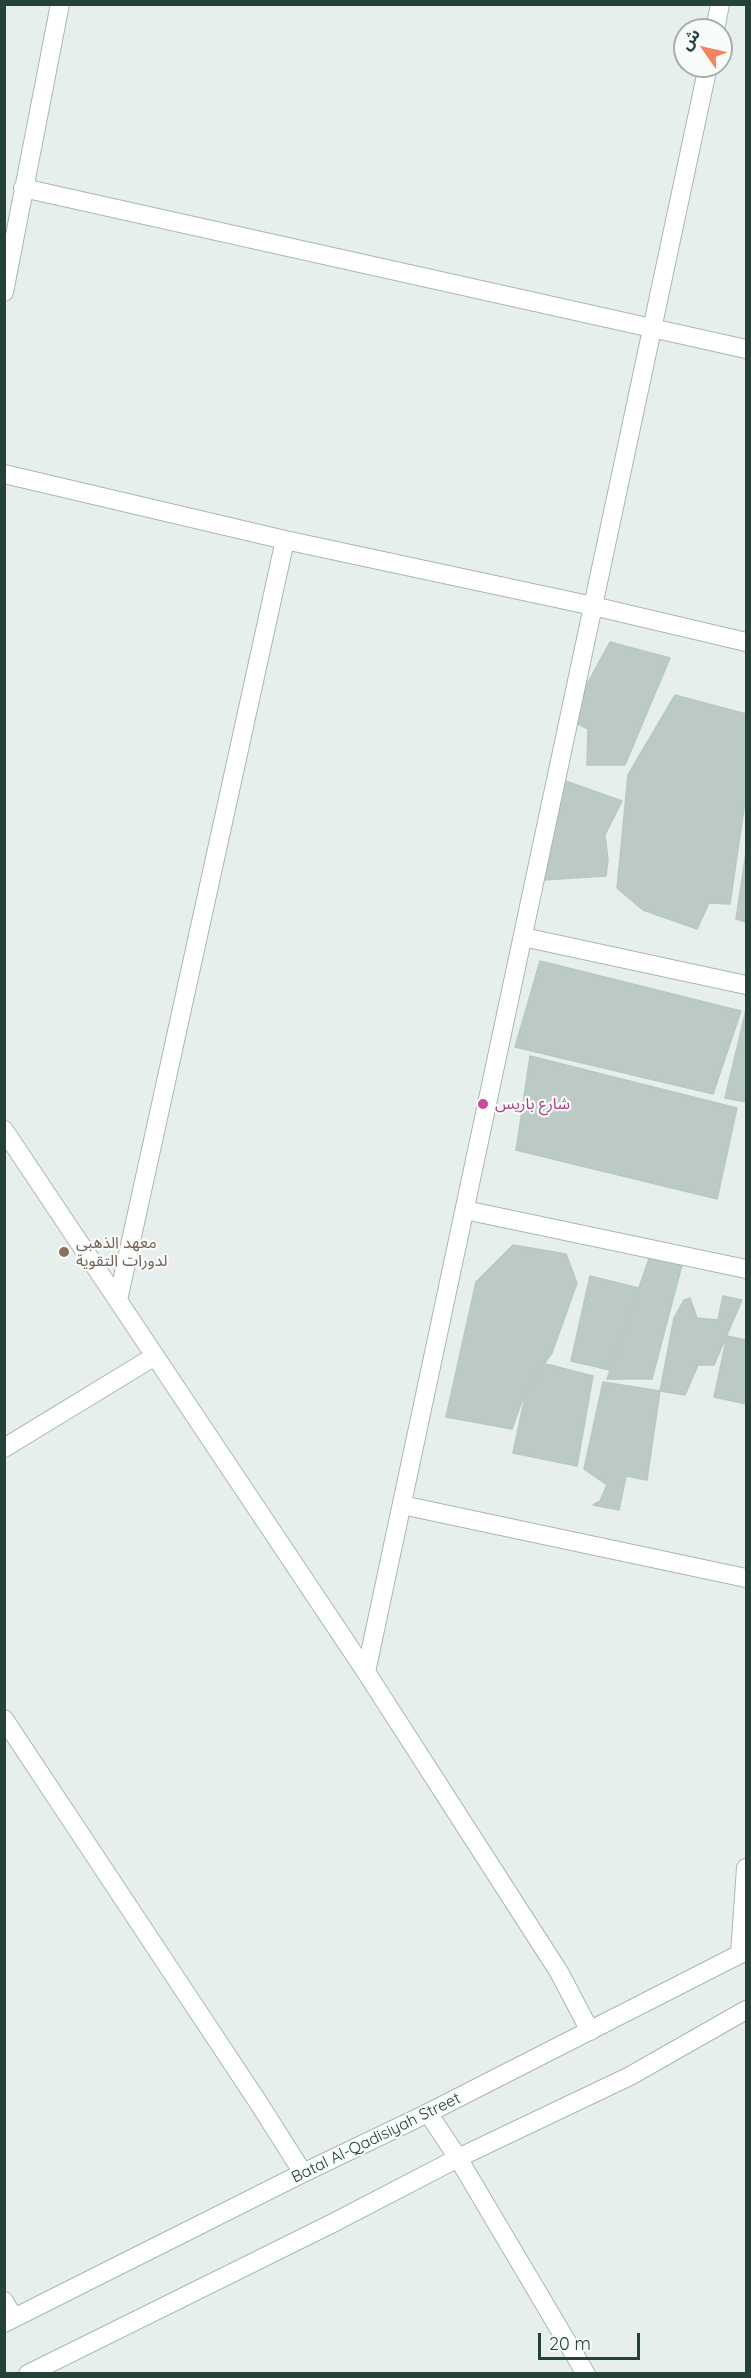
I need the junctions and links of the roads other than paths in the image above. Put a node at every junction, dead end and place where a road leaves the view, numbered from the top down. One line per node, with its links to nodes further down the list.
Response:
1 (60, 4): 3 (street)
2 (705, 78): 5 (street)
3 (23, 188): 4 (street); 5 (street)
4 (4, 292)
5 (652, 330): 6 (street); 9 (street)
6 (747, 349)
7 (4, 474): 8 (street)
8 (285, 540): 9 (street); 16 (street)
9 (593, 606): 10 (street); 11 (street)
10 (747, 642)
11 (523, 937): 12 (street); 14 (street)
12 (747, 985)
13 (4, 1130): 16 (street)
14 (465, 1210): 15 (street); 19 (street)
15 (747, 1269)
16 (118, 1300): 17 (street)
17 (156, 1356): 18 (street); 21 (street)
18 (4, 1448)
19 (402, 1505): 20 (street); 21 (street)
20 (747, 1578)
21 (366, 1672): 26 (street)
22 (4, 1719): 29 (street)
23 (747, 1868): 24 (street)
24 (743, 1953): 26 (street, Batal Al-Qadisiyah Street)
25 (747, 2010): 28 (street)
26 (590, 2031): 27 (street, Batal Al-Qadisiyah Street)
27 (428, 2113): 28 (street); 29 (street, Batal Al-Qadisiyah Street)
28 (458, 2158): 32 (street); 33 (street)
29 (303, 2173): 31 (street, Batal Al-Qadisiyah Street)
30 (4, 2301): 31 (street)
31 (9, 2321)
32 (28, 2373)
33 (586, 2373)

